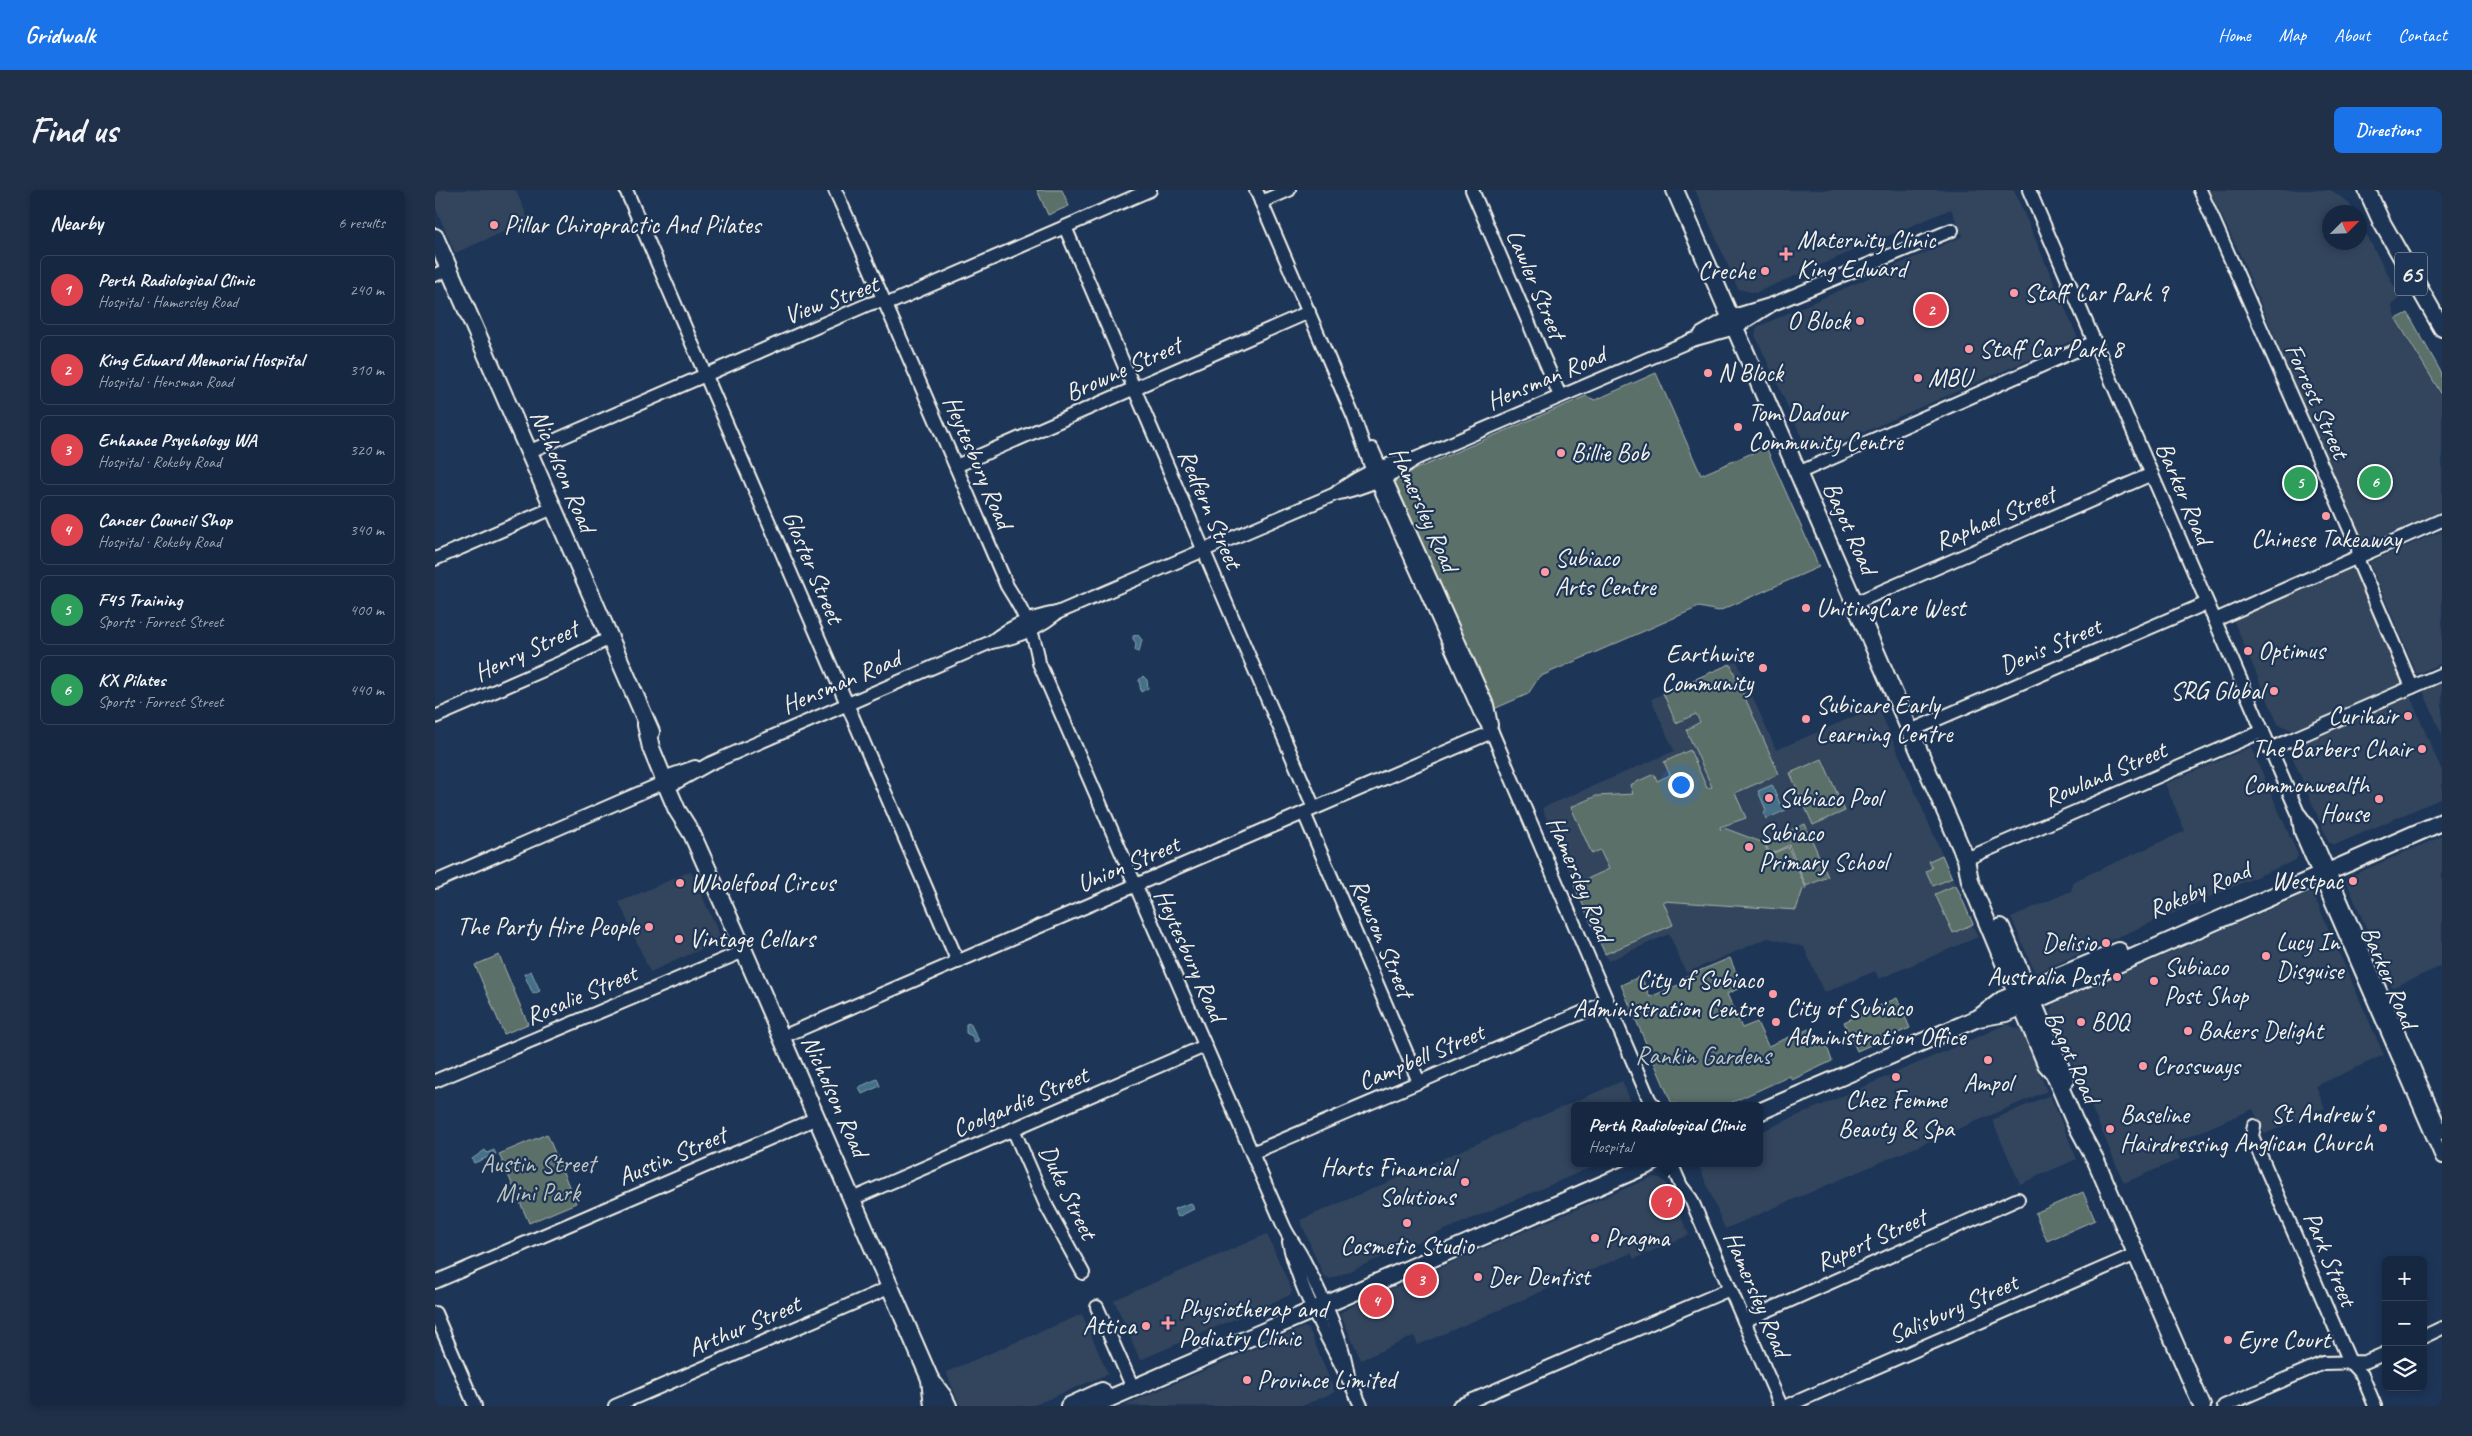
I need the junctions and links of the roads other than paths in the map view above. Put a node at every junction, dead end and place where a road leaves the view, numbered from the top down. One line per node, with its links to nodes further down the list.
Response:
1 (626, 190): 23 (street, Gloster Street)
2 (835, 190): 18 (street, Heytesbury Road)
3 (1150, 190): 14 (street, View Street)
4 (1255, 190): 12 (street, Hamersley Road)
5 (1289, 190): 12 (street)
6 (1471, 190): 25 (street, Lawler Street)
7 (1675, 190): 20 (main road, Bagot Road)
8 (2029, 190): 22 (street, Barker Road)
9 (2200, 190): 34 (street, Forrest Street)
10 (2356, 190): 13 (main road)
11 (2367, 190): 13 (main road, 65)
12 (1261, 202): 19 (street, Hamersley Road)
13 (2381, 220): 21 (main road, 65)
14 (1065, 227): 18 (street, View Street); 24 (street, Redfern Street)
15 (1951, 230): 20 (street, Hensman Road)
16 (435, 237): 17 (main road, Nicholson Road)
17 (442, 272): 26 (main road, Nicholson Road)
18 (883, 302): 23 (street, View Street); 27 (street, Heytesbury Road)
19 (1309, 312): 24 (street, Browne Street); 29 (street, Hamersley Road)
20 (1733, 322): 25 (street, Hensman Road); 28 (main road, Bagot Road)
21 (2441, 325)
22 (2095, 342): 28 (street); 30 (street, Barker Road)
23 (706, 376): 26 (street, View Street); 43 (street, Gloster Street)
24 (1135, 388): 27 (street, Browne Street); 33 (street, Redfern Street)
25 (1560, 396): 29 (street, Hensman Road)
26 (528, 452): 31 (main road, Nicholson Road)
27 (956, 466): 39 (street, Heytesbury Road)
28 (1798, 473): 36 (main road, Bagot Road)
29 (1379, 474): 33 (street, Hensman Road); 47 (street, Hamersley Road)
30 (2152, 474): 36 (street, Raphael Street); 37 (street, Barker Road)
31 (553, 508): 35 (street); 40 (main road, Nicholson Road)
32 (2442, 520): 34 (street)
33 (1203, 550): 39 (street, Hensman Road); 50 (street, Redfern Street)
34 (2359, 556): 38 (street); 42 (street, Forrest Street)
35 (435, 559)
36 (1855, 603): 45 (main road, Bagot Road)
37 (2207, 603): 38 (street, Barker Road); 45 (street, Denis Street)
38 (2215, 620): 46 (street, Barker Road)
39 (1024, 627): 43 (street, Hensman Road); 56 (street, Heytesbury Road)
40 (609, 639): 44 (street, Henry Street); 49 (main road, Nicholson Road)
41 (2442, 674): 42 (street)
42 (2412, 687): 48 (street)
43 (848, 704): 49 (street, Hensman Road); 58 (street, Gloster Street)
44 (435, 717)
45 (1910, 731): 53 (main road, Bagot Road)
46 (2263, 731): 48 (street, Barker Road); 53 (street, Rowland Street)
47 (1492, 732): 50 (street, Union Street); 60 (street, Hamersley Road)
48 (2270, 748): 54 (street, Barker Road)
49 (671, 780): 55 (street, Hensman Road); 57 (main road, Nicholson Road)
50 (1309, 811): 56 (street, Union Street); 64 (street, Rawson Street)
51 (2442, 812): 54 (main road, Rokeby Road)
52 (2442, 822): 54 (main road, Rokeby Road)
53 (1965, 859): 59 (main road, Bagot Road)
54 (2323, 869): 59 (main road, Rokeby Road); 70 (street, Barker Road); 72 (street, Barker Road)
55 (435, 882)
56 (1135, 885): 58 (street, Union Street); 62 (street, Heytesbury Road)
57 (744, 951): 61 (main road, Nicholson Road); 63 (street, Rosalie Street)
58 (957, 962): 61 (street, Union Street)
59 (2025, 998): 66 (main road, Rokeby Road); 80 (main road, Bagot Road)
60 (1607, 1002): 64 (street, Campbell Street); 65 (street, Hamersley Road)
61 (782, 1037): 67 (main road, Nicholson Road)
62 (1205, 1046): 69 (street, Coolgardie Street); 71 (street, Heytesbury Road)
63 (435, 1081)
64 (1419, 1082): 71 (street, Campbell Street)
65 (1650, 1102)
66 (1763, 1110)
67 (817, 1118): 77 (main road, Nicholson Road); 82 (street, Austin Street)
68 (2254, 1126): 92 (street, Park Street)
69 (1013, 1129): 77 (street, Coolgardie Street); 81 (street, Duke Street)
70 (2442, 1133)
71 (1252, 1154): 85 (street, Heytesbury Road)
72 (2442, 1157)
73 (1618, 1167): 85 (main road)
74 (1642, 1167): 85 (main road)
75 (1673, 1167): 78 (street, Hamersley Road)
76 (1683, 1167): 78 (street, Hamersley Road)
77 (852, 1199): 83 (main road, Nicholson Road)
78 (1691, 1199): 84 (street, Hamersley Road)
79 (2017, 1199): 88 (street, Rupert Street)
80 (2136, 1254): 104 (street, Salisbury Street); 105 (main road, Bagot Road)
81 (1083, 1273)
82 (435, 1282)
83 (891, 1287): 93 (main road, Nicholson Road); 96 (street, Arthur Street)
84 (1730, 1289): 88 (street, Hamersley Road); 102 (street)
85 (1317, 1303): 94 (main road); 101 (street, Heytesbury Road)
86 (1097, 1307): 94 (street)
87 (435, 1313): 95 (street)
88 (1743, 1321): 103 (street, Hamersley Road)
89 (2442, 1328): 90 (street)
90 (2427, 1334)
91 (2382, 1355): 92 (street)
92 (2350, 1362): 106 (street); 107 (street, Park Street)
93 (930, 1379): 97 (main road, Nicholson Road); 98 (main road, Nicholson Road)
94 (1131, 1384): 99 (main road); 100 (main road)
95 (475, 1406)
96 (615, 1406)
97 (933, 1406)
98 (948, 1406)
99 (1069, 1406)
100 (1092, 1406)
101 (1361, 1406)
102 (1459, 1406)
103 (1781, 1406)
104 (1787, 1406)
105 (2202, 1406)
106 (2225, 1406)
107 (2375, 1406)

